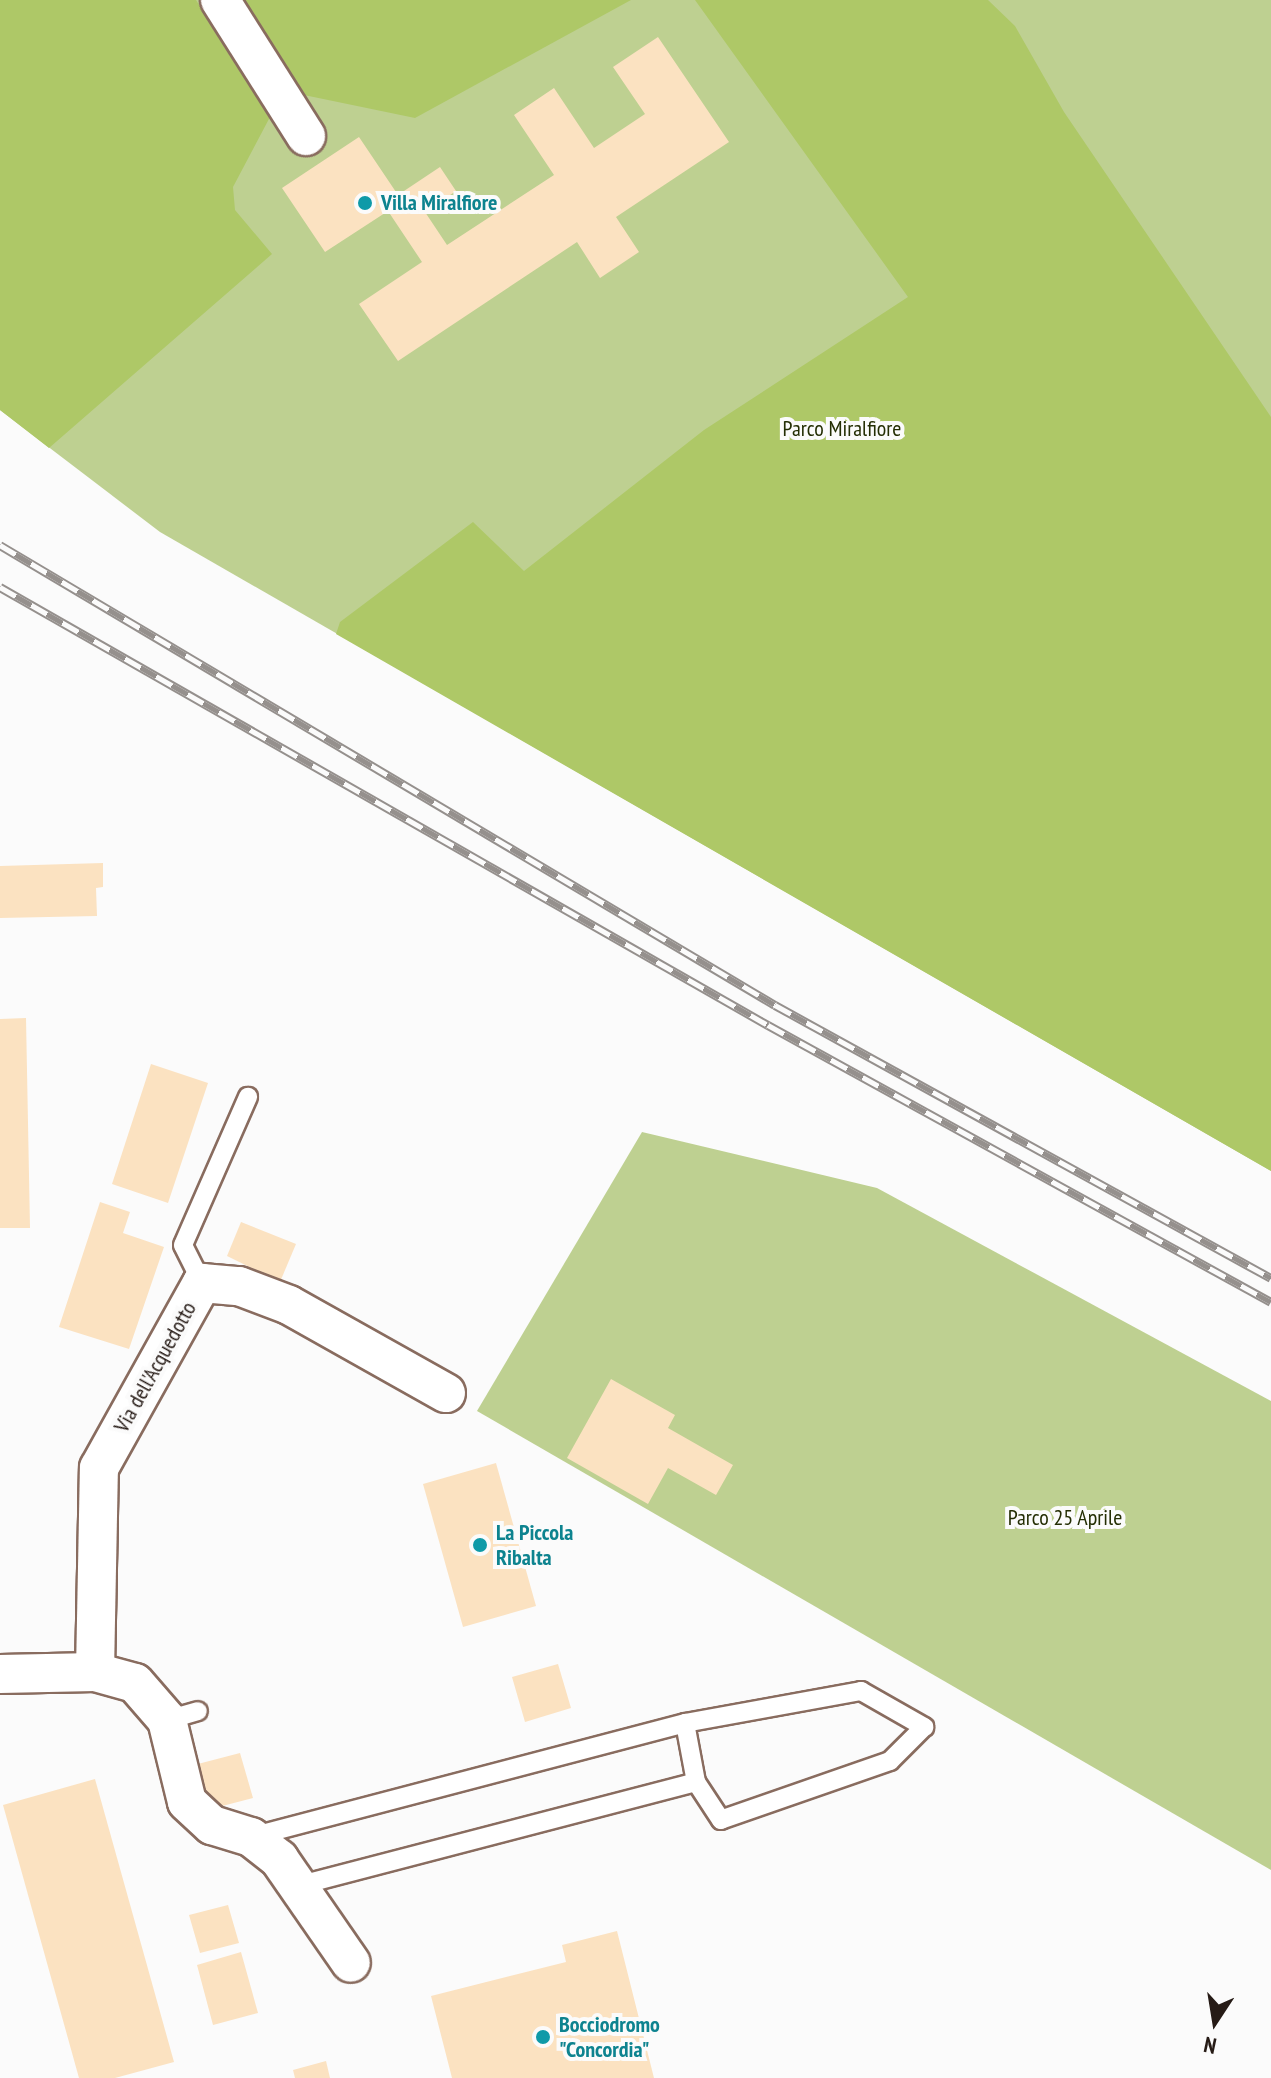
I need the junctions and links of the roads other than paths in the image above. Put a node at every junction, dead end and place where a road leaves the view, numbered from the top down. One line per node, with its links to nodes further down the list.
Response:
1 (220, 0): 2 (street)
2 (306, 136)
3 (248, 1097): 4 (lane)
4 (202, 1283): 5 (street, Via dell'Acquedotto); 6 (street, Via dell'Acquedotto)
5 (446, 1393)
6 (95, 1672): 7 (street); 10 (street)
7 (0, 1674)
8 (685, 1723): 9 (lane); 9 (lane); 10 (lane)
9 (696, 1782): 11 (lane)
10 (251, 1837): 11 (street)
11 (297, 1886): 12 (street)
12 (351, 1963)

